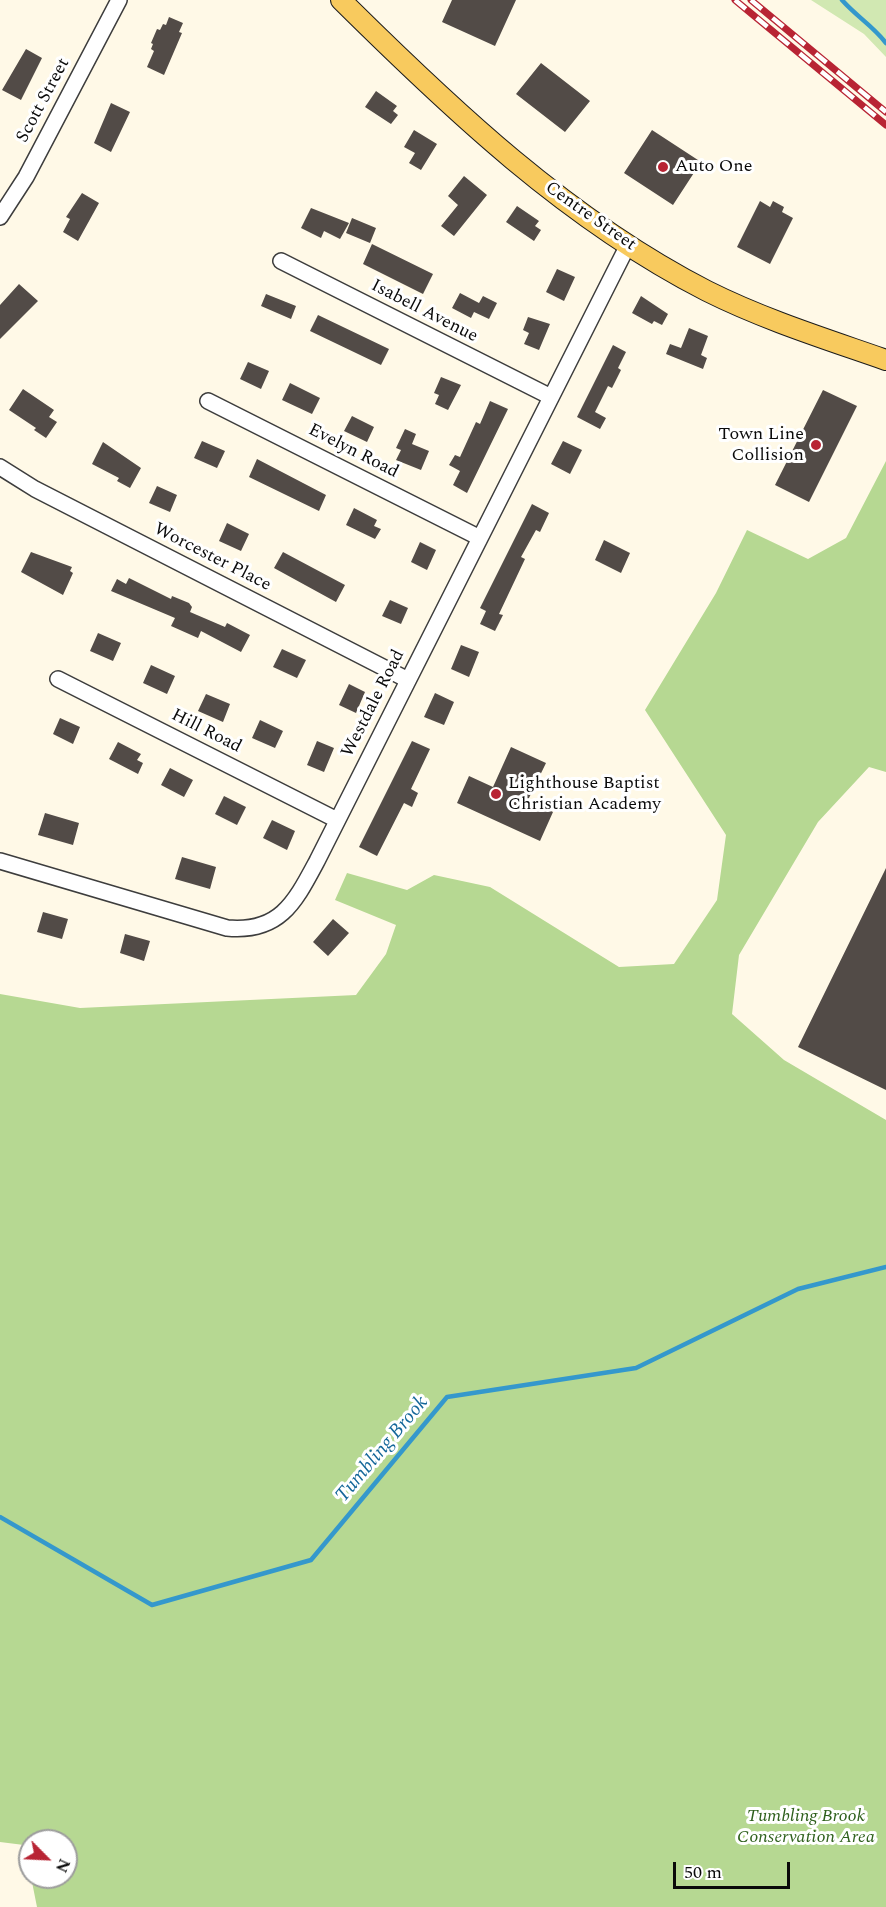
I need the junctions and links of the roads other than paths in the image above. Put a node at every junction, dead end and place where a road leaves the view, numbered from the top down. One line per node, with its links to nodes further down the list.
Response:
1 (119, 0): 3 (street, Scott Street)
2 (341, 0): 4 (main road, Centre Street)
3 (0, 217)
4 (628, 245): 6 (main road, Centre Street); 7 (street, Westdale Road)
5 (281, 261): 7 (street, Isabell Avenue)
6 (886, 360)
7 (551, 397): 10 (street, Westdale Road)
8 (208, 401): 10 (street, Evelyn Road)
9 (0, 467): 12 (street, Worcester Place)
10 (480, 538): 12 (street, Westdale Road)
11 (58, 679): 13 (street, Hill Road)
12 (408, 680): 13 (street, Westdale Road)
13 (337, 820): 14 (street, Westdale Road)
14 (0, 861)

